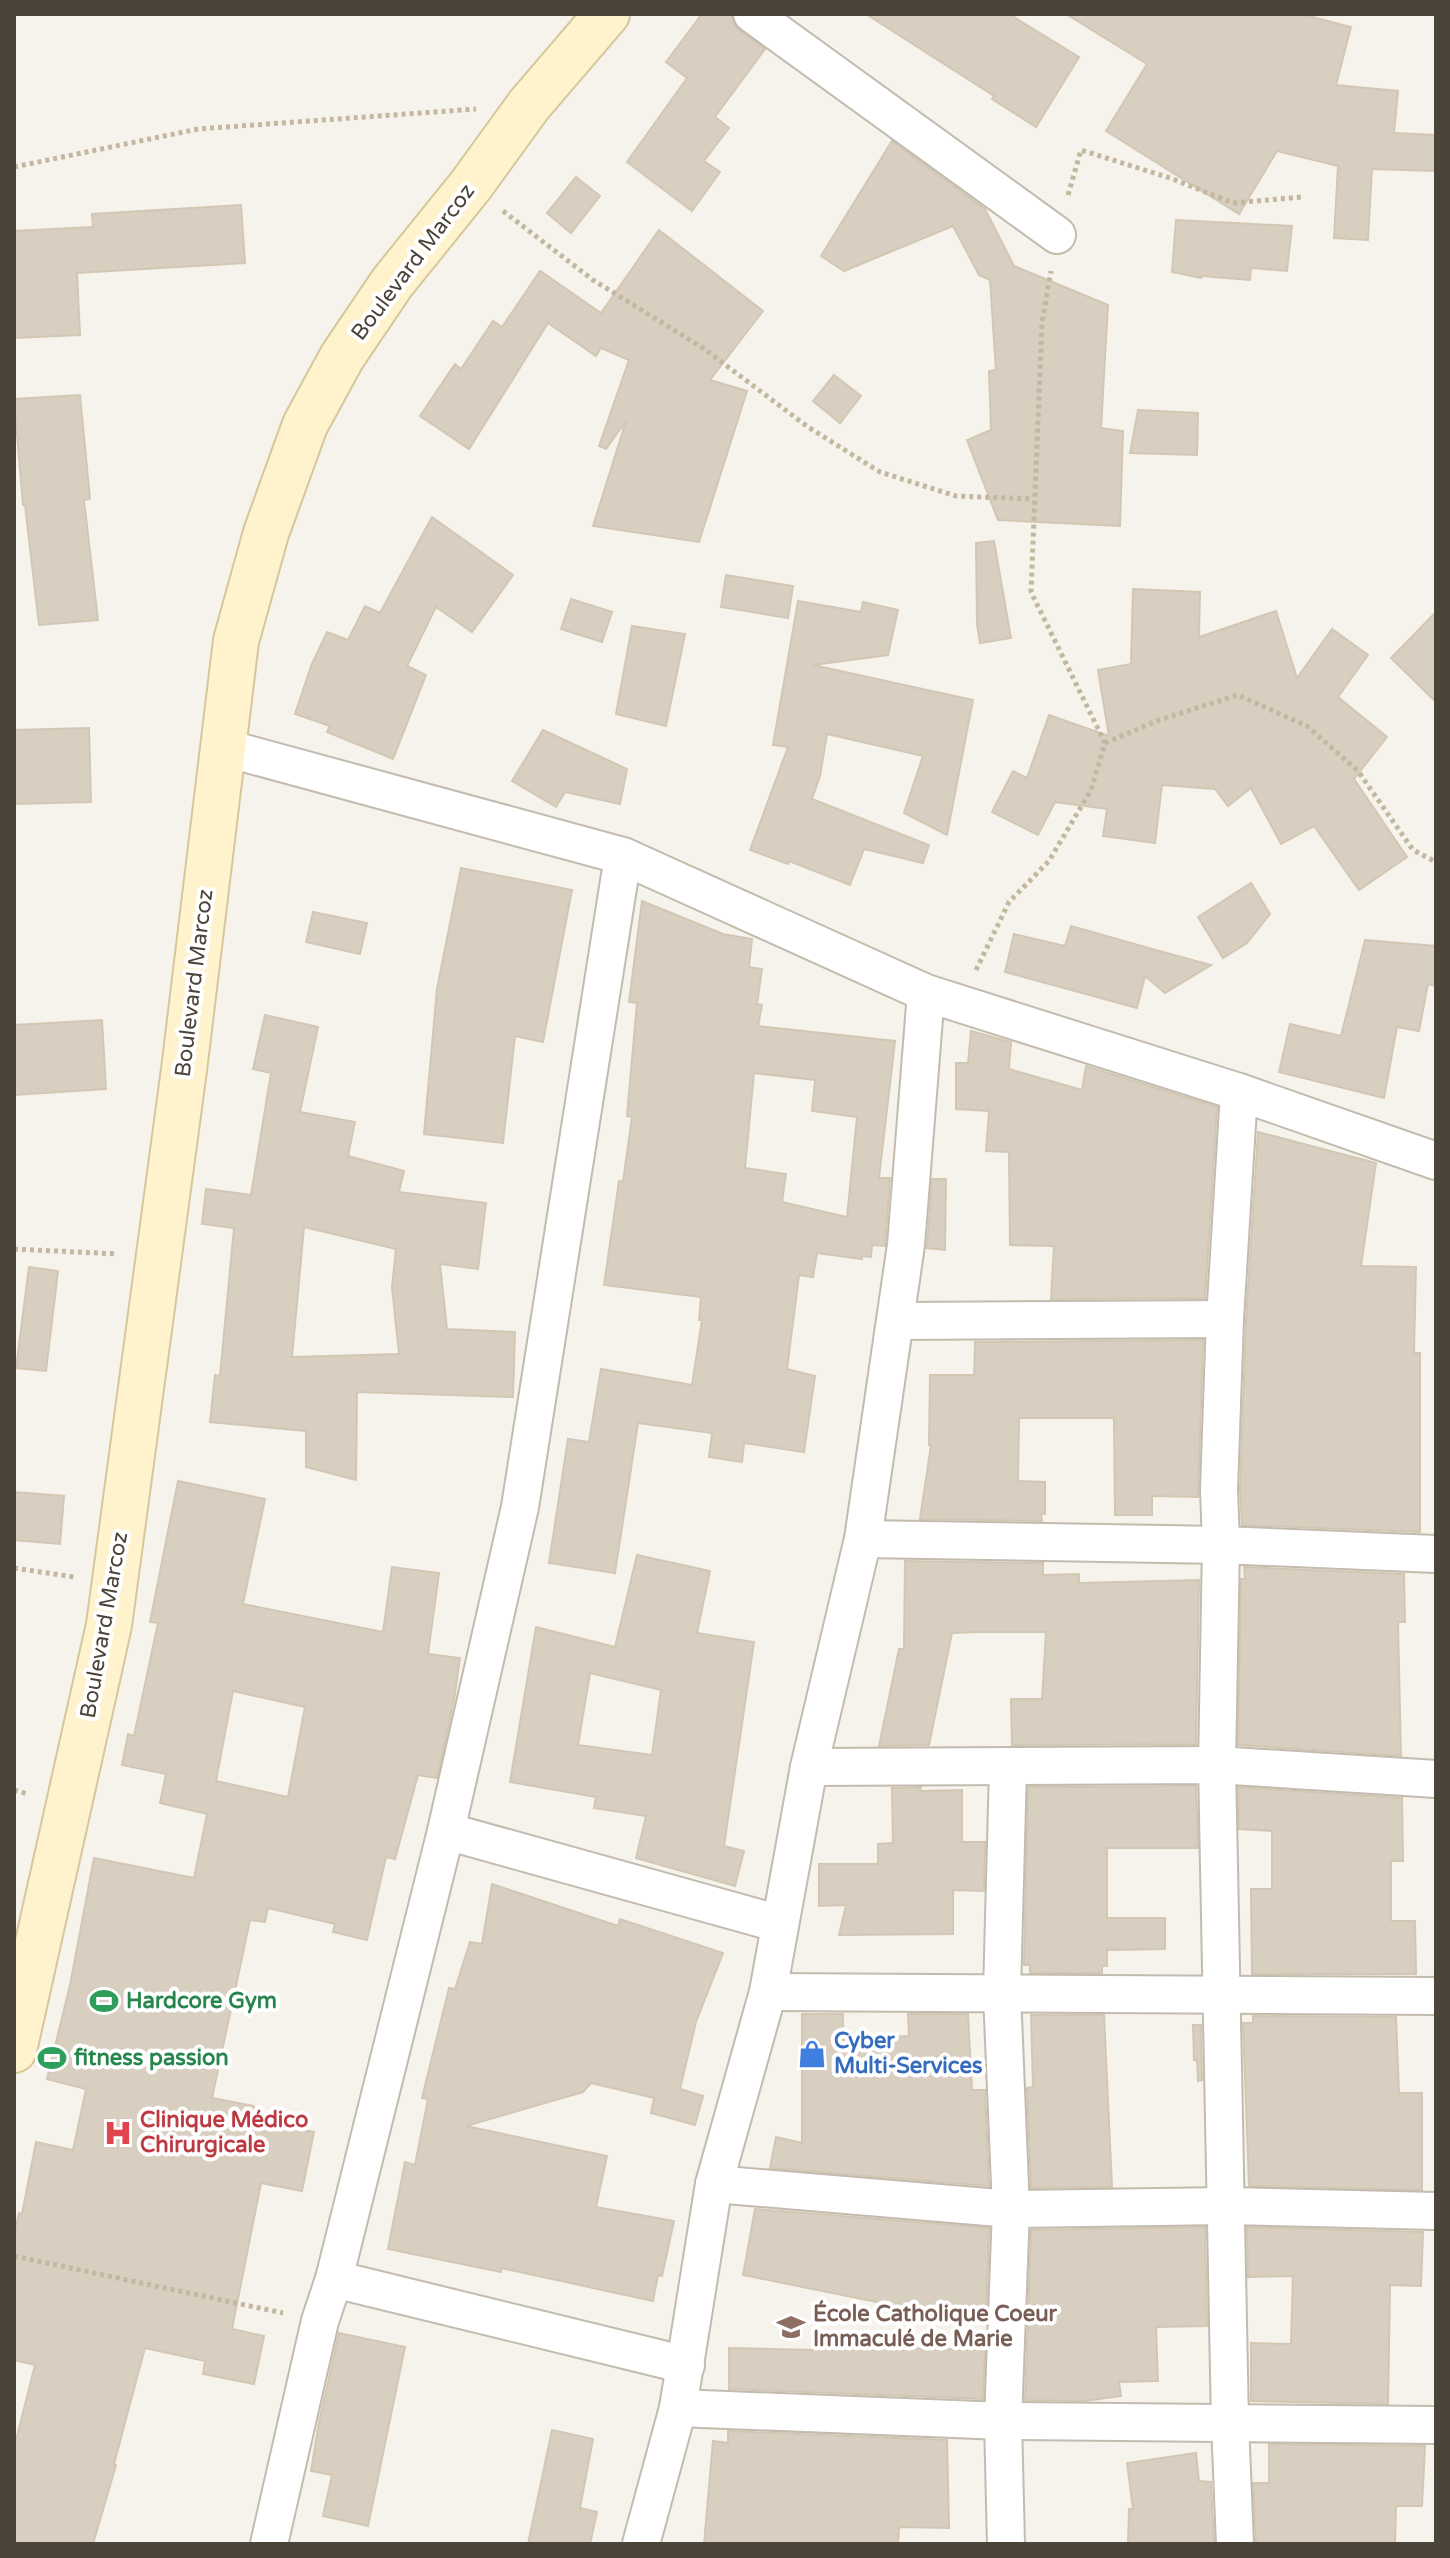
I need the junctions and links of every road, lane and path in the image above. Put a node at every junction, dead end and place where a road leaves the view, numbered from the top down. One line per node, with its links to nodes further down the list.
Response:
1 (607, 14): 3 (main road, Boulevard Marcoz)
2 (752, 14): 7 (street)
3 (529, 105): 4 (path); 5 (main road, Boulevard Marcoz)
4 (14, 167)
5 (471, 185): 8 (path); 10 (main road, Boulevard Marcoz)
6 (1302, 197): 7 (path)
7 (1057, 235): 8 (path)
8 (1033, 499): 9 (path)
9 (1105, 743): 12 (path); 14 (path)
10 (222, 747): 11 (street); 18 (main road, Boulevard Marcoz)
11 (623, 856): 13 (street); 30 (street)
12 (1436, 862)
13 (926, 993): 14 (street); 20 (street)
14 (960, 1003): 15 (street)
15 (1239, 1092): 16 (street); 19 (street)
16 (1436, 1161)
17 (14, 1249): 18 (path)
18 (159, 1256): 25 (main road, Boulevard Marcoz)
19 (1225, 1319): 20 (street); 22 (street)
20 (897, 1321): 21 (street)
21 (863, 1539): 22 (street); 27 (street)
22 (1221, 1545): 23 (street); 26 (street)
23 (1436, 1554)
24 (14, 1568): 25 (path)
25 (114, 1584): 36 (main road, Boulevard Marcoz)
26 (1217, 1765): 28 (street); 29 (street); 35 (street)
27 (809, 1767): 28 (street); 31 (street)
28 (1008, 1768): 33 (street)
29 (1436, 1779)
30 (446, 1831): 31 (street); 42 (street)
31 (780, 1924): 32 (street)
32 (768, 1992): 33 (street); 37 (street)
33 (1002, 1993): 35 (street); 39 (street)
34 (1436, 1996): 35 (street)
35 (1220, 1997): 38 (street)
36 (14, 2050)
37 (714, 2184): 39 (street); 44 (street)
38 (1227, 2206): 39 (street); 40 (street); 47 (street)
39 (1011, 2209): 46 (street)
40 (1436, 2211)
41 (14, 2256): 43 (path)
42 (334, 2279): 43 (street); 44 (street)
43 (320, 2321): 49 (street)
44 (686, 2365): 45 (street)
45 (678, 2408): 46 (street); 50 (street)
46 (1003, 2421): 47 (street); 51 (street)
47 (1230, 2423): 48 (street); 52 (street)
48 (1436, 2425)
49 (269, 2544)
50 (641, 2544)
51 (1006, 2544)
52 (1235, 2544)

